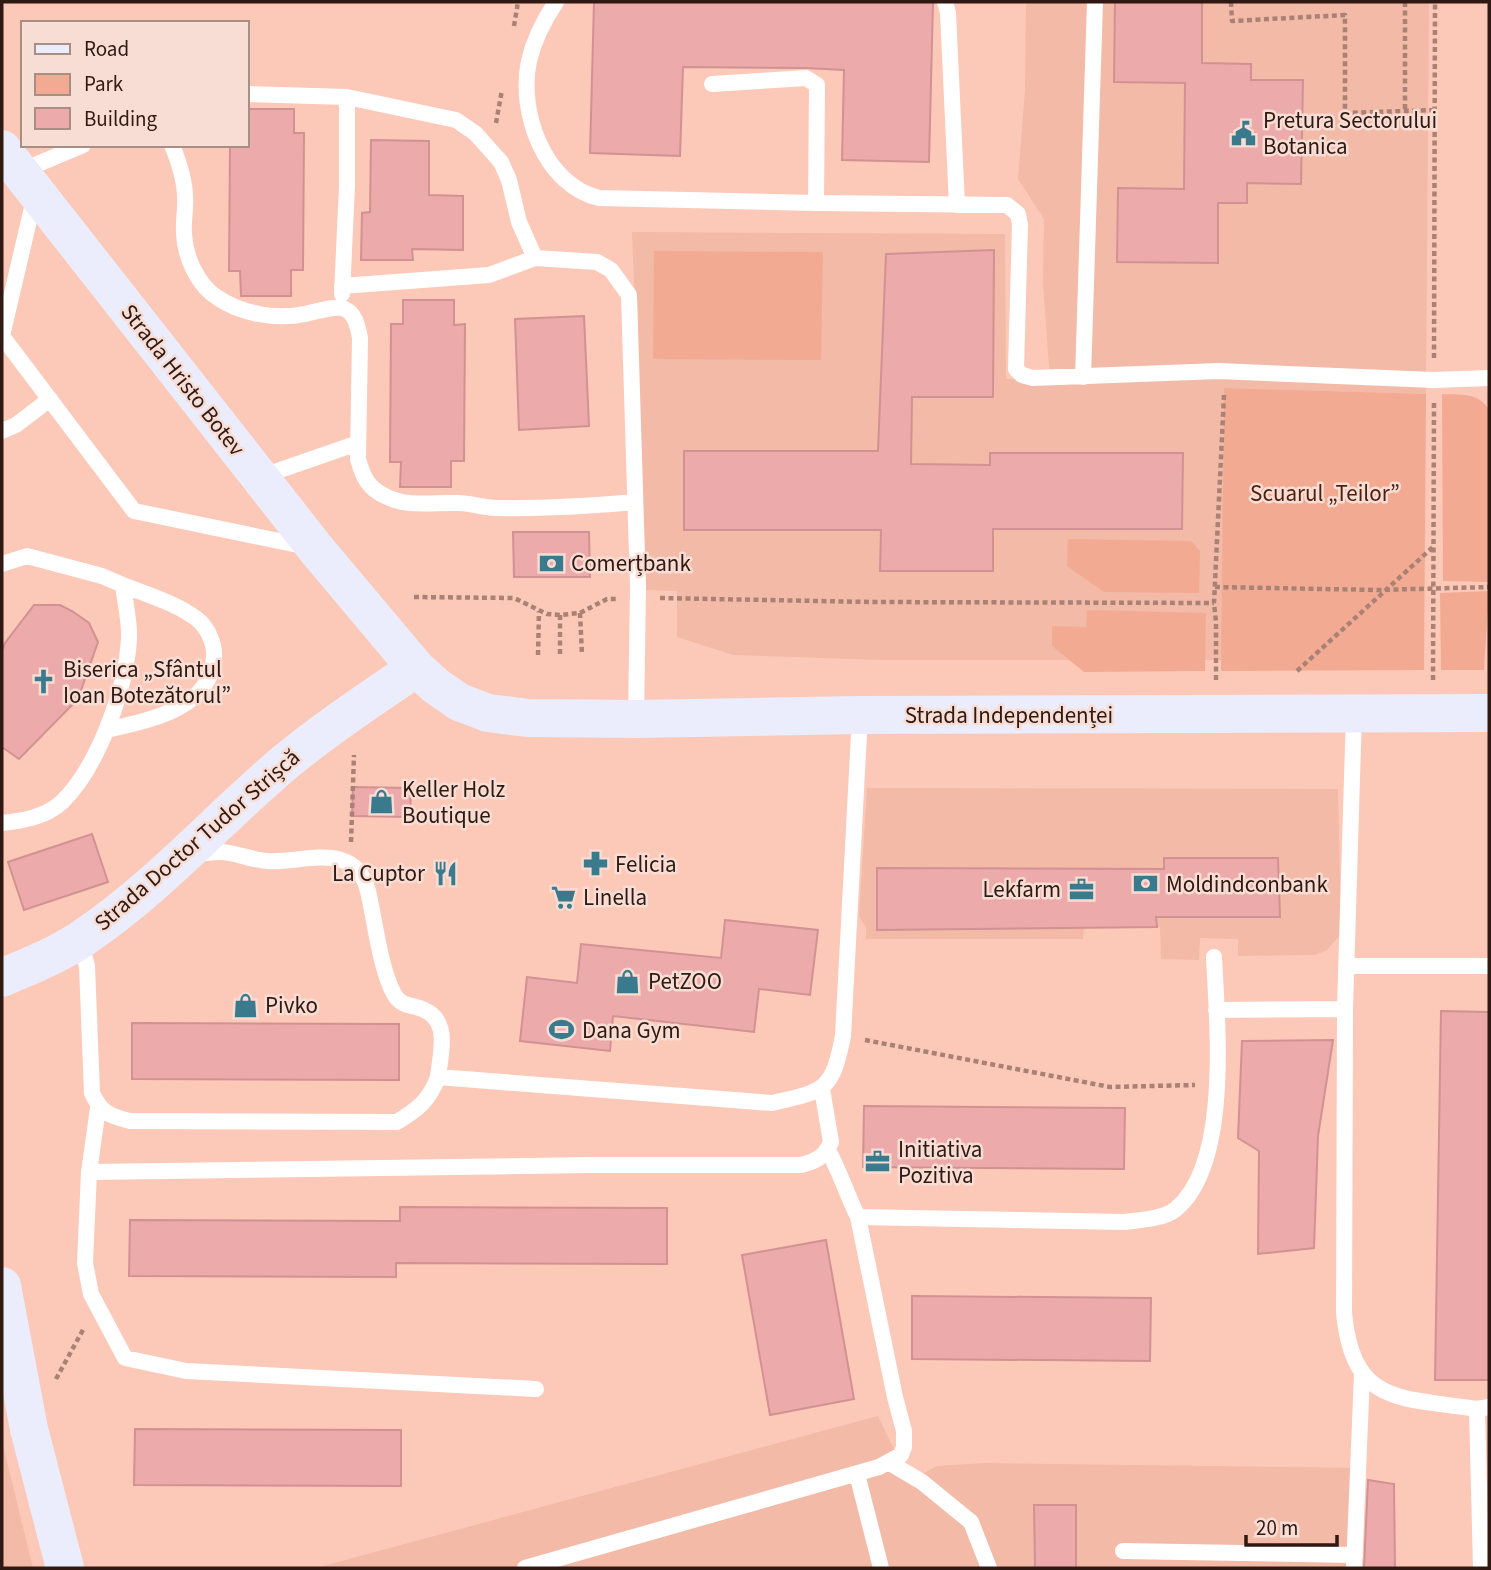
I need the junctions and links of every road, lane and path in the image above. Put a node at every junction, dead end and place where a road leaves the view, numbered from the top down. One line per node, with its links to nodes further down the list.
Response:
1 (556, 2): 15 (lane)
2 (945, 2): 16 (lane)
3 (1095, 2): 21 (lane)
4 (1231, 2): 11 (path)
5 (1405, 2): 11 (path)
6 (1435, 2): 10 (path)
7 (712, 84): 15 (lane)
8 (248, 94): 9 (lane)
9 (347, 97): 17 (lane); 18 (lane)
10 (1434, 110): 11 (path); 23 (path)
11 (1405, 111)
12 (78, 147): 14 (lane)
13 (173, 147): 19 (lane)
14 (19, 171): 24 (lane); 27 (main road, Strada Hristo Botev)
15 (816, 203): 16 (lane)
16 (957, 205): 21 (lane)
17 (535, 258): 18 (lane); 28 (lane)
18 (342, 286): 19 (lane)
19 (341, 307): 26 (lane)
20 (1225, 371): 21 (lane); 23 (lane); 33 (path)
21 (1083, 377)
22 (1489, 378): 23 (lane)
23 (1434, 380): 29 (path)
24 (50, 399): 25 (lane); 30 (lane)
25 (2, 431)
26 (358, 443): 27 (lane); 28 (lane)
27 (260, 477): 30 (main road, Strada Hristo Botev)
28 (635, 502): 38 (lane)
29 (1433, 547): 35 (path); 36 (path)
30 (316, 549): 46 (main road, Strada Hristo Botev)
31 (2, 564): 32 (lane)
32 (123, 585): 54 (lane); 54 (lane)
33 (1215, 587): 36 (path); 39 (path)
34 (1489, 587): 35 (path)
35 (1433, 588): 36 (path); 49 (path)
36 (1388, 590): 47 (path)
37 (414, 597): 40 (path)
38 (639, 599): 39 (path); 41 (path); 53 (lane)
39 (1214, 603): 48 (path)
40 (539, 611): 42 (path); 43 (path)
41 (580, 613): 42 (path); 45 (path)
42 (559, 615): 44 (path)
43 (538, 655)
44 (560, 655)
45 (582, 655)
46 (416, 668): 53 (main road, Strada Independenței); 57 (main road, Strada Doctor Tudor Strișcă)
47 (1297, 671)
48 (1216, 680)
49 (1433, 680)
50 (1354, 713): 51 (main road, Strada Independenței); 52 (main road, Strada Independenței); 61 (lane)
51 (1489, 713)
52 (860, 715): 53 (main road, Strada Independenței); 66 (lane)
53 (636, 719)
54 (107, 730): 56 (lane)
55 (354, 755): 58 (path)
56 (2, 823)
57 (187, 852): 58 (lane); 59 (main road, Strada Doctor Tudor Strișcă)
58 (350, 865): 67 (lane)
59 (80, 940): 63 (main road, Strada Doctor Tudor Strișcă); 70 (lane)
60 (1214, 957): 65 (lane)
61 (1346, 966): 62 (lane); 64 (lane)
62 (1489, 967)
63 (2, 978)
64 (1345, 1009): 65 (lane); 76 (lane)
65 (1216, 1010): 68 (lane)
66 (843, 1036): 68 (path); 69 (lane)
67 (439, 1077): 69 (lane); 70 (lane)
68 (1216, 1084): 73 (lane)
69 (821, 1089): 71 (lane)
70 (98, 1108): 72 (lane)
71 (828, 1150): 72 (lane); 73 (lane)
72 (89, 1172): 75 (lane)
73 (858, 1217): 80 (lane)
74 (2, 1286): 79 (main road)
75 (97, 1306): 77 (lane); 79 (path)
76 (1362, 1374): 78 (lane); 83 (lane)
77 (536, 1389)
78 (1483, 1408): 88 (lane)
79 (29, 1429): 84 (main road)
80 (890, 1463): 81 (lane); 87 (lane)
81 (856, 1474): 85 (lane); 86 (lane)
82 (1124, 1551): 83 (lane)
83 (1355, 1562)
84 (65, 1568)
85 (525, 1568)
86 (881, 1568)
87 (989, 1568)
88 (1481, 1568)

